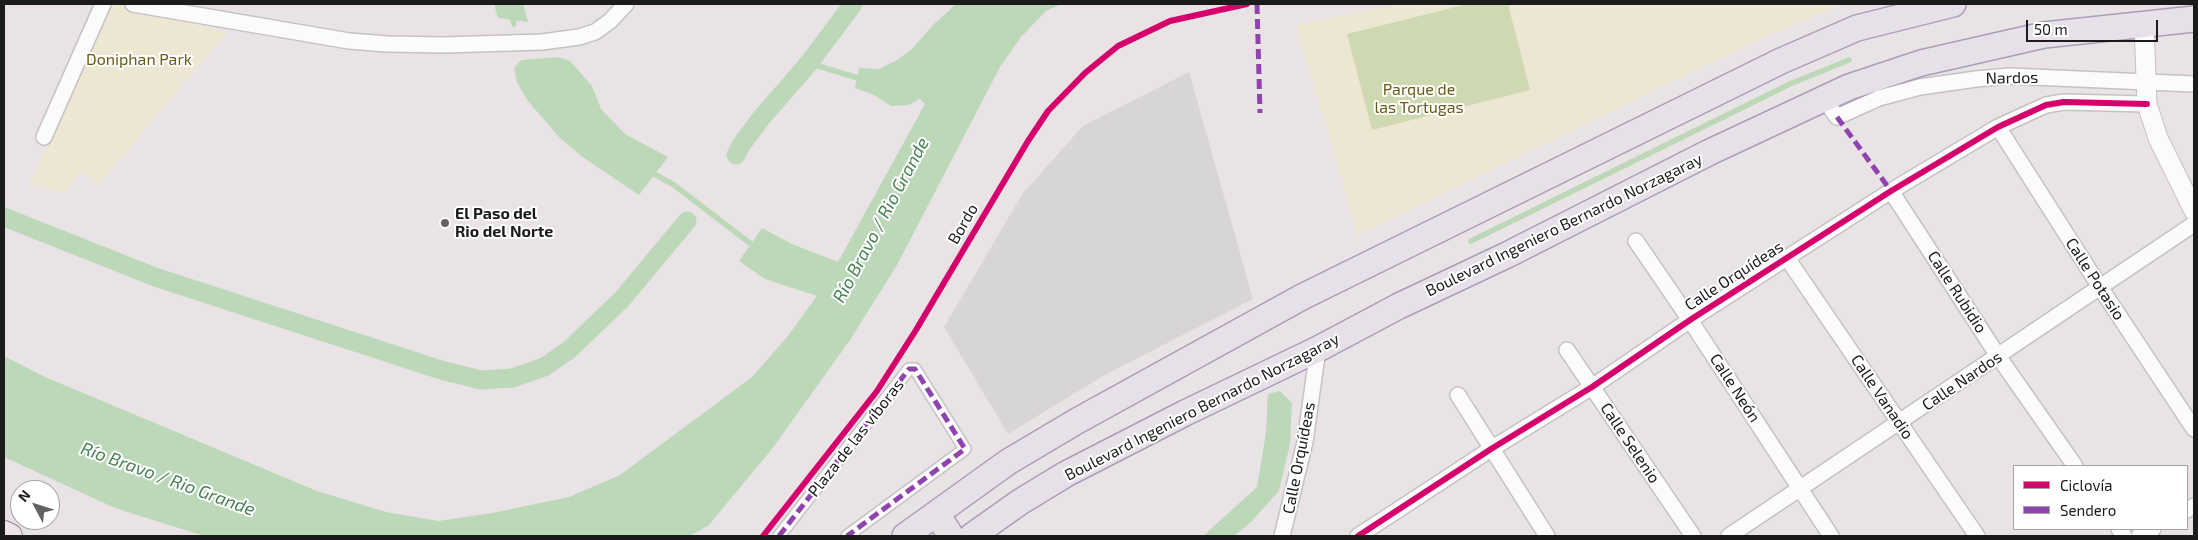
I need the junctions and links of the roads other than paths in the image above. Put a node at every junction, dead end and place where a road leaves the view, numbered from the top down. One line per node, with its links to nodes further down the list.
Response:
1 (103, 4): 12 (street)
2 (133, 4): 3 (street)
3 (626, 4)
4 (1953, 4): 30 (highway)
5 (2194, 19): 6 (highway, Boulevard Ingeniero Bernardo Norzagaray)
6 (2144, 24): 7 (street); 10 (highway, Boulevard Ingeniero Bernardo Norzagaray)
7 (2146, 82): 8 (street, Nardos); 9 (street); 10 (street, Nardos)
8 (2194, 84)
9 (2147, 104): 11 (street, Calle Orquídeas); 14 (street)
10 (1830, 108): 20 (highway, Boulevard Ingeniero Bernardo Norzagaray)
11 (1998, 127): 13 (street, Calle Orquídeas); 18 (street, Calle Potasio)
12 (44, 138)
13 (1891, 191): 17 (street, Calle Orquídeas); 22 (street, Calle Rubidio)
14 (2194, 211)
15 (2194, 224): 18 (street, Calle Nardos)
16 (1636, 241): 19 (street, Calle Neón)
17 (1787, 258): 19 (street, Calle Orquídeas); 25 (street, Calle Vanadio)
18 (2100, 287): 22 (street, Calle Nardos); 26 (street, Calle Potasio)
19 (1690, 320): 23 (street, Calle Orquídeas); 29 (street, Calle Neón)
20 (1318, 349): 39 (highway, Boulevard Ingeniero Bernardo Norzagaray); 40 (street, Calle Orquídeas)
21 (1567, 350): 23 (street, Calle Selenio)
22 (1998, 356): 25 (street, Calle Nardos); 28 (street, Calle Rubidio)
23 (1592, 387): 27 (street, Calle Orquídeas); 42 (street, Calle Selenio)
24 (1458, 395): 27 (street)
25 (1900, 424): 29 (street, Calle Nardos); 45 (street, Calle Vanadio)
26 (2194, 429)
27 (1491, 449): 33 (street, Calle Orquídeas); 41 (street)
28 (2074, 465)
29 (1800, 488): 43 (street, Calle Nardos); 44 (street, Calle Neón)
30 (937, 514): 37 (highway); 38 (highway)
31 (2151, 530): 46 (street)
32 (4, 533): 34 (main road)
33 (1365, 534)
34 (10, 536)
35 (779, 536): 36 (street, Plaza de las víboras)
36 (847, 536)
37 (906, 536)
38 (950, 536)
39 (972, 536)
40 (1282, 536)
41 (1547, 536)
42 (1693, 536)
43 (1729, 536)
44 (1831, 536)
45 (1977, 536)
46 (2139, 536)

